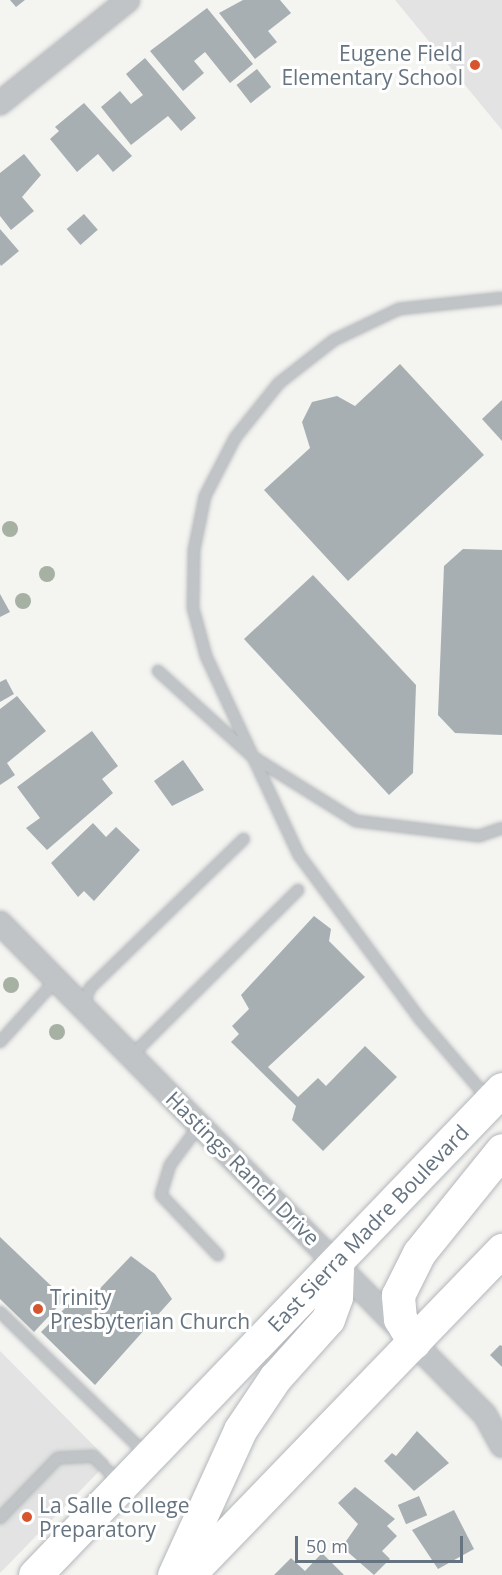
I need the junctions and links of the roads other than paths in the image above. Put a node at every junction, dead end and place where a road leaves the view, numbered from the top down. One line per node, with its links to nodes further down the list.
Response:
1 (128, 0): 2 (street)
2 (0, 103)
3 (502, 297): 5 (lane)
4 (158, 671): 5 (lane)
5 (253, 757): 6 (lane); 14 (lane)
6 (502, 828)
7 (244, 839): 11 (lane)
8 (298, 890): 13 (lane)
9 (2, 930): 10 (street, Hastings Ranch Drive)
10 (55, 981): 11 (street, Hastings Ranch Drive); 12 (lane)
11 (82, 1009): 13 (street, Hastings Ranch Drive)
12 (0, 1042)
13 (129, 1058): 15 (street, Hastings Ranch Drive)
14 (496, 1095): 19 (main road, East Sierra Madre Boulevard)
15 (201, 1123): 18 (lane); 19 (street, Hastings Ranch Drive)
16 (502, 1150): 21 (main road)
17 (502, 1250): 21 (main road)
18 (218, 1255)
19 (337, 1261): 21 (street, Hastings Ranch Drive); 23 (main road, East Sierra Madre Boulevard); 27 (main road)
20 (0, 1312): 23 (lane)
21 (414, 1342): 22 (street, Hastings Ranch Drive); 28 (main road)
22 (502, 1446)
23 (148, 1456): 24 (main road, East Sierra Madre Boulevard)
24 (121, 1484): 25 (lane); 26 (main road, East Sierra Madre Boulevard)
25 (0, 1518)
26 (34, 1575)
27 (174, 1575)
28 (188, 1575)

